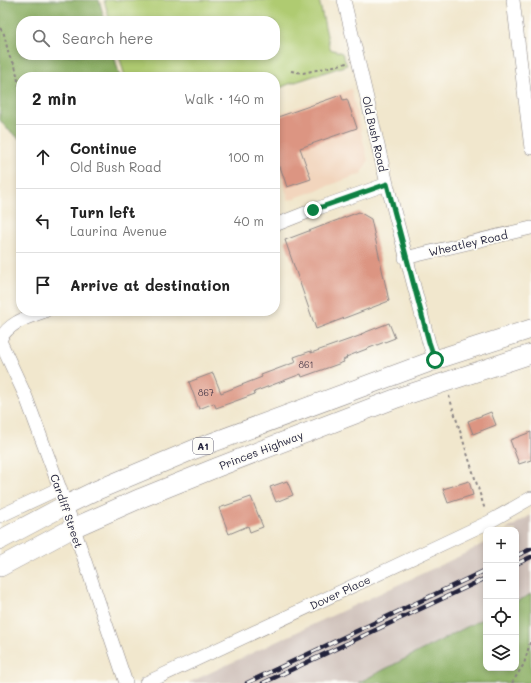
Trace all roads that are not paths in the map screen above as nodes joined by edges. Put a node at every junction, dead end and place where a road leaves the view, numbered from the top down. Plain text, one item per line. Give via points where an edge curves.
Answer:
1 (344, 0) edge
2 (513, 0) edge
3 (531, 148) edge
4 (387, 184) junction
5 (280, 223) edge
6 (531, 228) edge
7 (405, 258) junction
8 (32, 316) edge
9 (531, 329) edge
10 (0, 340) edge
11 (531, 341) edge
12 (531, 354) edge
13 (435, 360) junction
14 (397, 398) junction
15 (63, 496) junction
16 (531, 498) edge
17 (0, 516) edge
18 (73, 528) junction
19 (0, 540) edge
20 (0, 566) edge
21 (126, 683) edge
22 (146, 683) edge

1 - 4 street, Old Bush Road
2 - 3 street
4 - 5 street
4 - 7 street, Old Bush Road
6 - 7 street, Wheatley Road
7 - 13 street, Old Bush Road
8 - 10 street via 14,323
9 - 13 highway, A1
10 - 15 street, Cardiff Street via 26,397
11 - 13 highway via 458,365
12 - 14 highway, Princes Highway / A1
13 - 14 highway via 424,375
13 - 15 highway, A1 via 195,449 95,491
14 - 18 highway, Princes Highway / A1 via 141,498
15 - 17 street
15 - 18 street, Cardiff Street
15 - 19 highway, A1
16 - 22 street, Dover Place via 489,522
18 - 20 highway, Princes Highway / A1
18 - 21 street, Cardiff Street

